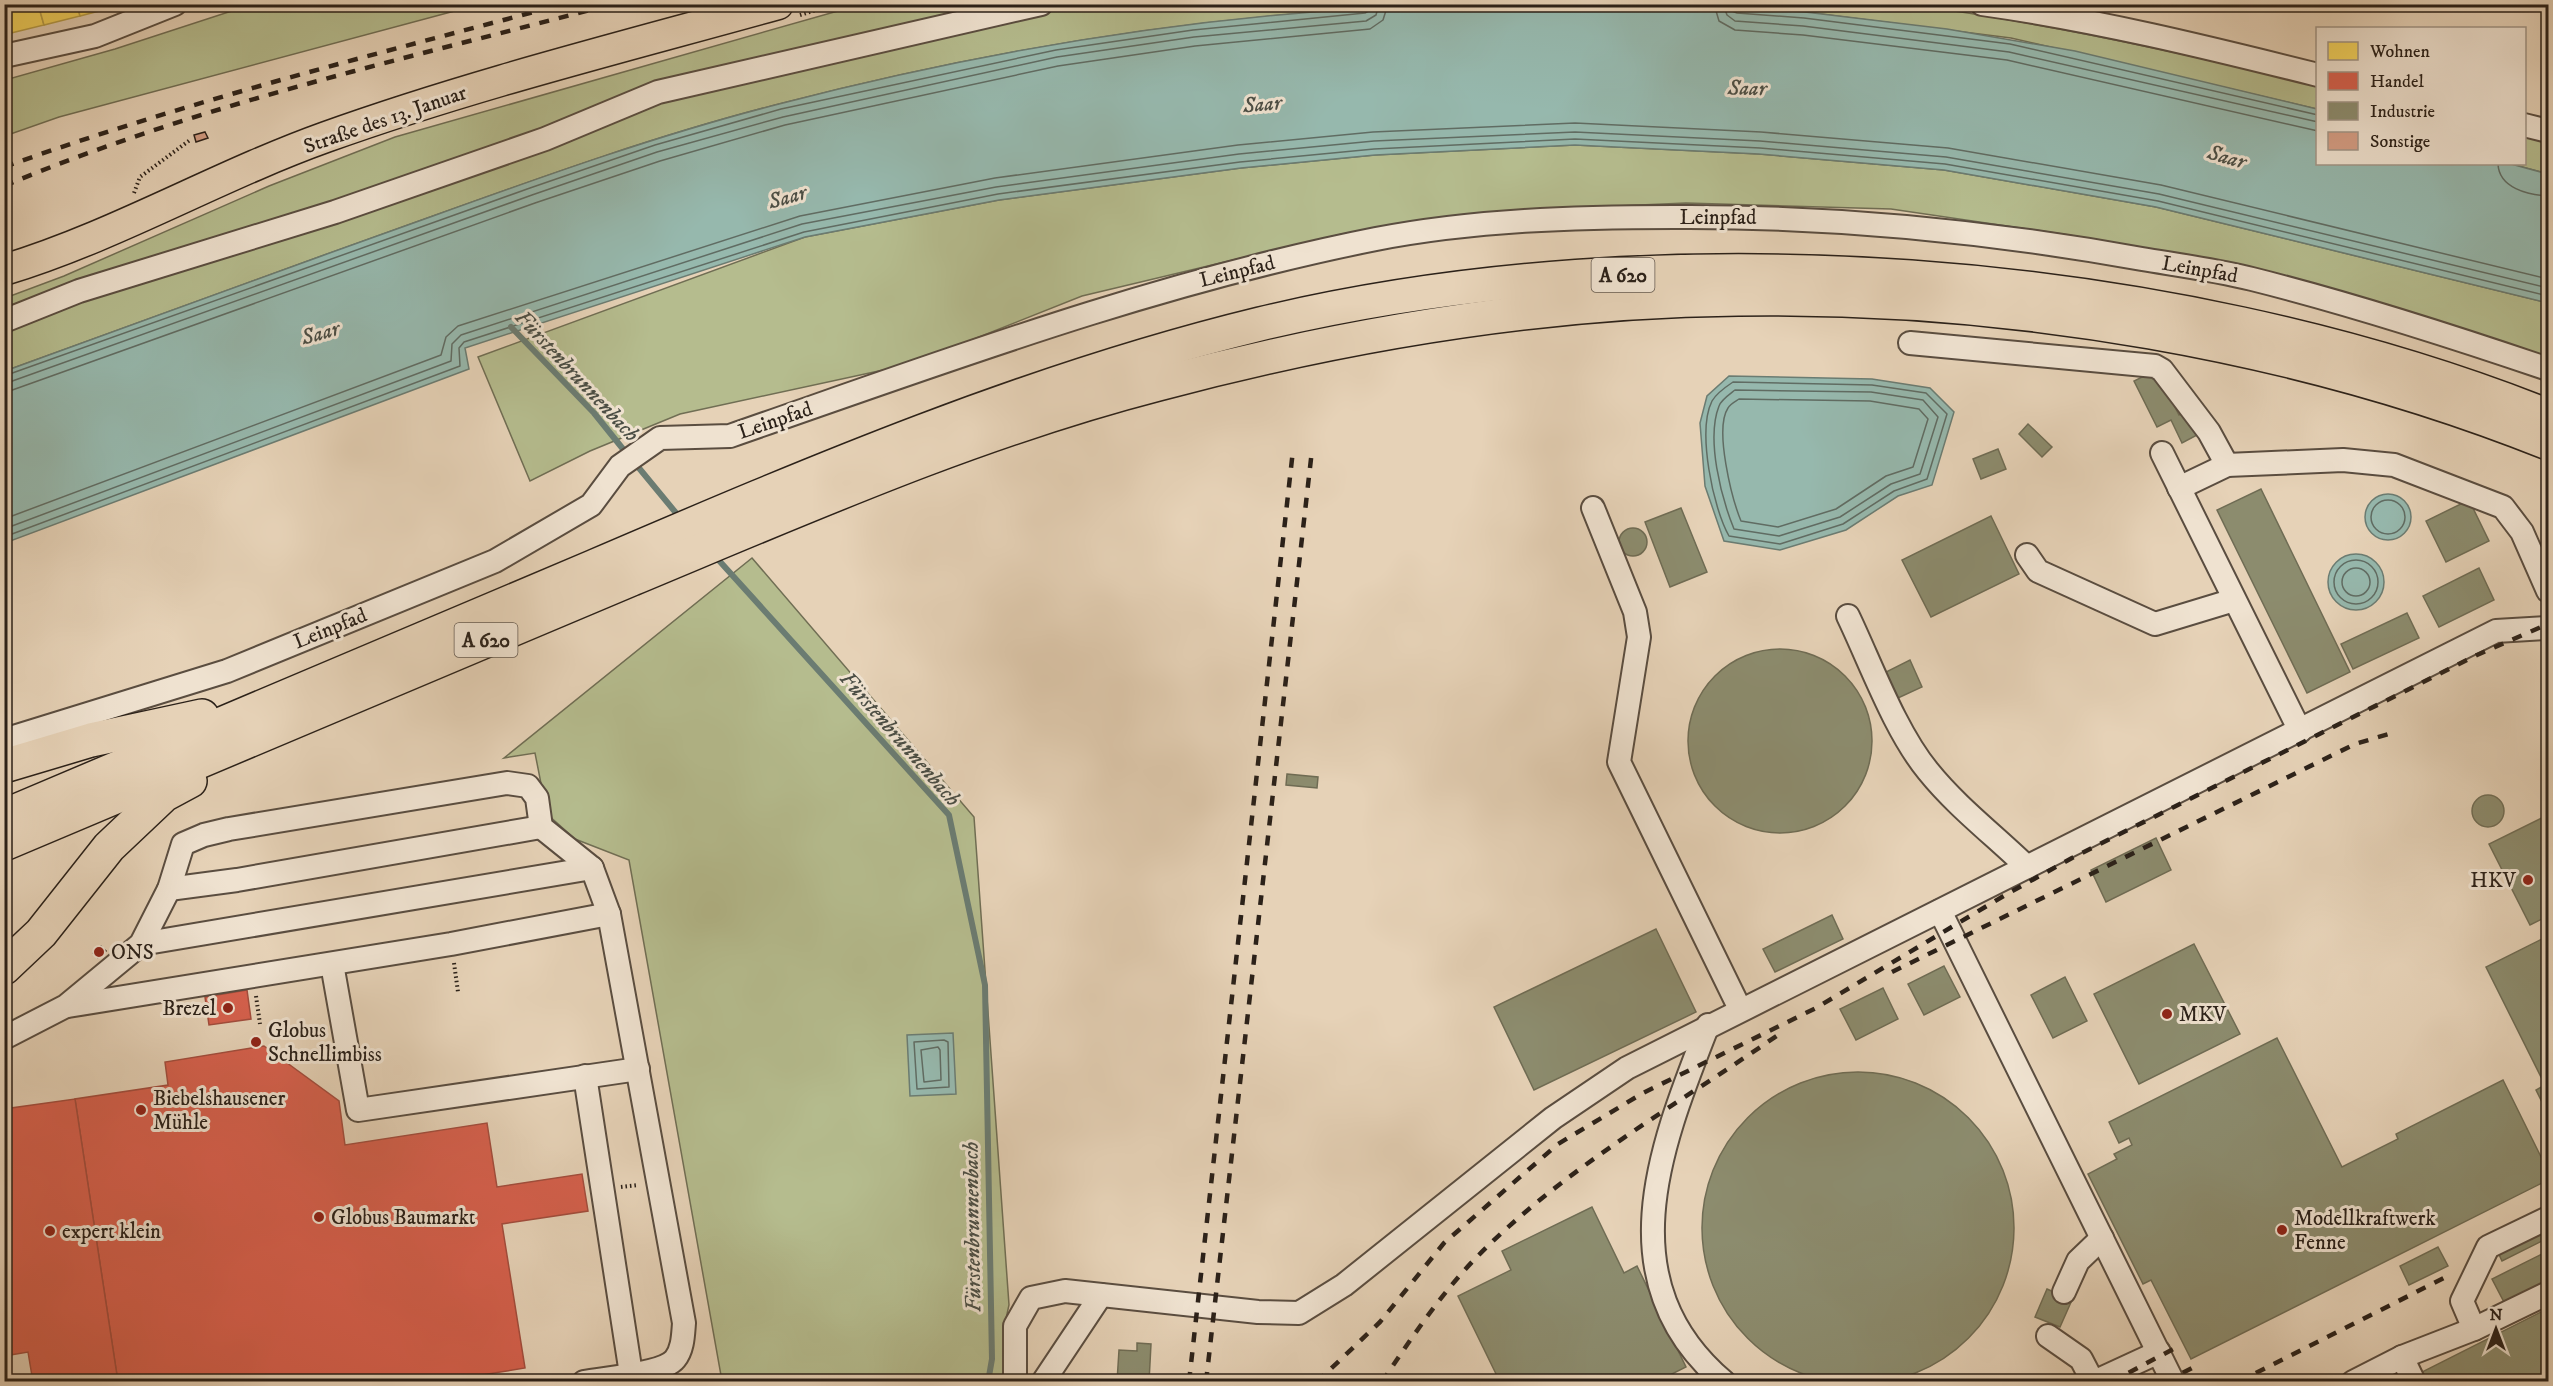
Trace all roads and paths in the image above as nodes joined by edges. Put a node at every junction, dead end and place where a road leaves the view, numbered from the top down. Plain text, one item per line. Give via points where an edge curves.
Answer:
1 (175, 4) edge
2 (836, 4) edge
3 (1041, 4) edge
4 (1982, 4) edge
5 (784, 11) edge
6 (4, 56) edge
7 (2316, 74) edge
8 (2526, 126) edge
9 (2548, 131) edge
10 (190, 140) dead end
11 (139, 216) junction
12 (4, 270) edge
13 (4, 321) edge
14 (1910, 343) dead end
15 (2548, 369) edge
16 (2548, 416) edge
17 (2548, 443) edge
18 (2162, 453) dead end
19 (2227, 465) junction
20 (2179, 488) junction
21 (1593, 508) dead end
22 (722, 526) junction
23 (2027, 555) dead end
24 (2548, 591) edge
25 (2234, 600) junction
26 (1848, 616) dead end
27 (2548, 627) edge
28 (286, 710) junction
29 (2300, 731) junction
30 (4, 740) edge
31 (4, 766) edge
32 (4, 816) edge
33 (541, 827) junction
34 (4, 844) edge
35 (2027, 867) junction
36 (592, 868) junction
37 (169, 889) junction
38 (1940, 911) junction
39 (609, 914) junction
40 (141, 944) junction
41 (332, 964) junction
42 (4, 968) edge
43 (66, 1006) junction
44 (1740, 1009) junction
45 (1708, 1025) junction
46 (4, 1038) edge
47 (638, 1068) junction
48 (585, 1076) junction
49 (2548, 1218) edge
50 (2102, 1238) junction
51 (2064, 1292) dead end
52 (2548, 1293) edge
53 (1101, 1295) junction
54 (2474, 1329) junction
55 (2048, 1336) dead end
56 (2159, 1352) junction
57 (2402, 1357) junction
58 (631, 1374) junction
59 (584, 1382) edge
60 (1015, 1382) edge
61 (1044, 1382) edge
62 (1724, 1382) edge
63 (2094, 1382) edge
64 (2173, 1382) edge
65 (2353, 1382) edge
66 (2414, 1382) edge

1 - 6 street via 95,36
2 - 5 path
3 - 13 street via 658,92 545,139 335,212 79,291
4 - 7 street via 2053,14 2188,42
5 - 11 main road, Straße des 13. Januar via 454,94 270,159
8 - 9 street
10 - 11 path via 140,177 132,196
11 - 12 main road, Straße des 13. Januar
14 - 19 street via 2155,366 2209,432
15 - 30 street, Leinpfad via 2342,303 2247,278 2068,245 1858,221 1639,217 1519,221 1380,239 1214,275 1128,300 730,436 660,438 628,459 591,505 495,561 227,671
16 - 22 highway, A 620 via 2419,371 2334,347 2085,296 2002,285 1823,274 1636,274 1523,282 1361,303 1150,353 1041,388 880,448
17 - 22 highway, A 620 via 2358,380 2163,336 1992,310 1734,298 1530,312 1271,356 1155,384
18 - 20 street
19 - 20 street
19 - 24 street via 2343,460 2394,465 2503,507 2522,532
20 - 25 street
21 - 44 street via 1635,612 1639,637 1619,762
22 - 28 highway, A 620
23 - 25 street via 2038,571 2155,624
25 - 29 street
26 - 35 street via 1906,738 1927,771
27 - 29 street via 2496,631
28 - 31 highway via 92,740
28 - 32 highway, A 620
28 - 34 highway, A 620
28 - 42 highway via 164,795 109,847 41,933
29 - 35 street
33 - 36 street
33 - 37 street
33 - 37 street via 537,798 528,786 507,783 229,829 183,844
35 - 38 street
36 - 39 street
36 - 40 street
37 - 40 street
38 - 44 street
38 - 50 street
39 - 41 street
39 - 47 street
40 - 43 street
41 - 43 street
41 - 48 street via 358,1110
43 - 46 street
44 - 45 street
45 - 53 street via 1627,1068 1553,1118 1344,1286 1299,1313
45 - 62 street via 1659,1164 1652,1234 1662,1289 1680,1330
47 - 48 street
47 - 58 street via 684,1323 680,1352 674,1362
48 - 58 street
49 - 54 street via 2488,1247 2462,1301
50 - 51 street via 2078,1261
50 - 56 street
52 - 54 street
53 - 60 street via 1065,1291 1031,1298 1015,1326
53 - 61 street
54 - 57 street
55 - 63 street via 2081,1359
56 - 63 street
56 - 64 street
57 - 65 street
57 - 66 street
58 - 59 street

